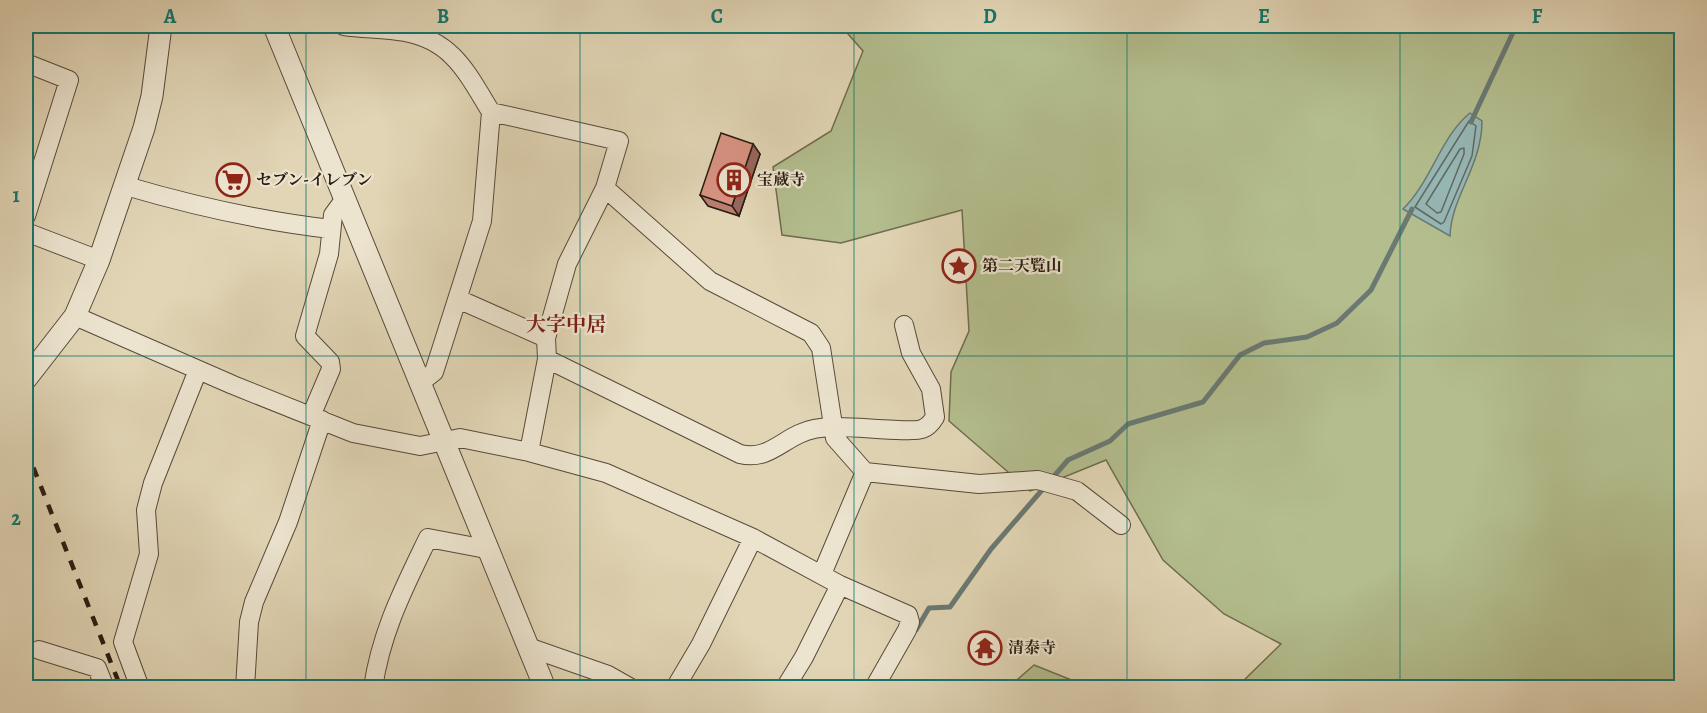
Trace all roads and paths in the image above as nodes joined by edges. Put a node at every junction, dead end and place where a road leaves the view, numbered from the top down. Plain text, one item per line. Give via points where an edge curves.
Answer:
1 (161, 26) edge
2 (274, 26) edge
3 (344, 26) edge
4 (26, 63) edge
5 (491, 112) junction
6 (126, 186) junction
7 (604, 188) junction
8 (344, 200) junction
9 (26, 216) edge
10 (331, 229) junction
11 (26, 232) edge
12 (99, 260) junction
13 (459, 299) junction
14 (75, 316) junction
15 (904, 325) dead end
16 (546, 338) junction
17 (547, 358) junction
18 (198, 370) junction
19 (26, 379) edge
20 (420, 384) junction
21 (317, 418) junction
22 (833, 427) junction
23 (442, 442) junction
24 (529, 452) junction
25 (865, 472) junction
26 (1121, 525) dead end
27 (753, 538) junction
28 (486, 549) junction
29 (822, 574) junction
30 (840, 585) junction
31 (528, 647) junction
32 (39, 650) dead end
33 (105, 687) edge
34 (140, 687) edge
35 (245, 687) edge
36 (373, 687) edge
37 (545, 687) edge
38 (631, 687) edge
39 (675, 687) edge
40 (785, 687) edge
41 (874, 687) edge

1 - 6 street via 152,96
2 - 8 street
3 - 5 street via 405,32 436,41 454,56
4 - 9 street via 69,80
5 - 7 street via 619,141
5 - 13 street via 482,221
6 - 10 street via 279,223
6 - 12 street
7 - 16 street via 567,264
7 - 22 street via 710,281 811,333 821,348
8 - 10 street via 333,215
8 - 20 street
10 - 21 street via 329,254 305,336 330,362
11 - 12 street
12 - 14 street
13 - 16 street
13 - 20 street via 434,372
14 - 18 street
14 - 19 street
15 - 22 street via 911,353 931,389 935,417 932,423 921,430
16 - 17 street
17 - 22 street via 752,457 773,450 800,433
17 - 24 street
18 - 21 street
18 - 34 street via 146,510 149,554 123,642
20 - 23 street
21 - 23 street via 353,433 420,446
21 - 35 street via 288,522 254,602
22 - 25 street via 840,446
23 - 24 street via 460,438
23 - 28 street
24 - 27 street via 606,473
25 - 26 street via 979,484 1038,480 1077,491
25 - 29 street
27 - 29 street
27 - 39 street via 701,644
28 - 31 street
28 - 36 street via 428,538 392,615 378,653
29 - 30 street
30 - 40 street
30 - 41 street via 909,615 907,630
31 - 37 street
31 - 38 street
32 - 33 street via 97,668

